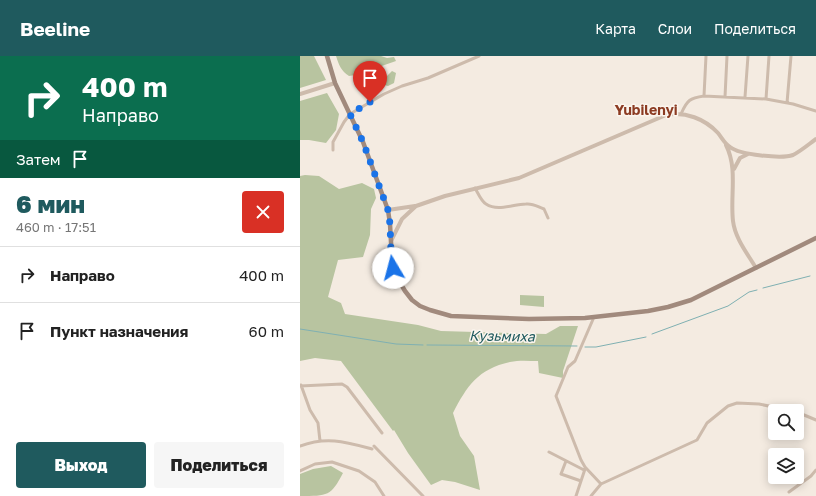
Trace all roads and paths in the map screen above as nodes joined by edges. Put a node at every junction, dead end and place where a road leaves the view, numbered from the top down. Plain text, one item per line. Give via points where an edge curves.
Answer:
1 (326, 56) edge
2 (479, 56) edge
3 (706, 56) edge
4 (728, 56) edge
5 (748, 56) edge
6 (769, 56) edge
7 (791, 56) edge
8 (336, 83) junction
9 (300, 94) edge
10 (704, 96) junction
11 (725, 97) junction
12 (745, 97) junction
13 (766, 99) junction
14 (787, 103) junction
15 (816, 111) edge
16 (350, 114) junction
17 (681, 114) junction
18 (816, 139) edge
19 (725, 142) junction
20 (333, 150) dead end
21 (748, 154) junction
22 (733, 171) junction
23 (475, 188) junction
24 (416, 206) junction
25 (388, 210) junction
26 (548, 218) dead end
27 (816, 238) edge
28 (390, 242) junction
29 (756, 268) junction
30 (594, 317) junction
31 (300, 385) edge
32 (768, 406) edge
33 (804, 415) edge
34 (816, 420) edge
35 (382, 433) dead end
36 (320, 441) junction
37 (300, 446) edge
38 (549, 452) dead end
39 (566, 461) junction
40 (585, 469) junction
41 (816, 470) edge
42 (300, 471) edge
43 (581, 481) junction
44 (601, 484) junction
45 (789, 492) dead end
46 (384, 496) edge
47 (423, 496) edge
48 (576, 496) edge
49 (591, 496) edge

1 - 8 main road
2 - 16 street via 384,94
3 - 10 street
4 - 11 street
5 - 12 street
6 - 13 street
7 - 14 street
8 - 9 street
8 - 16 main road
10 - 11 street
10 - 17 street via 690,99 684,105
11 - 12 street
12 - 13 street
13 - 14 street
14 - 15 street
16 - 20 street via 333,142
16 - 25 main road
17 - 19 street via 697,118 719,134
17 - 23 street via 657,118 524,176
18 - 21 street via 789,156
19 - 21 street via 734,150
19 - 22 street via 731,156
21 - 22 street via 737,161
22 - 29 street via 735,228
23 - 24 street
23 - 26 street via 483,202 490,206 502,208 533,204 544,209
24 - 25 street
24 - 28 street via 402,218
25 - 28 main road
27 - 29 main road
28 - 30 main road via 393,268 400,283 412,300 430,310 451,316 534,319
29 - 30 main road via 680,304 645,312
30 - 40 street via 556,396
31 - 35 street via 342,384
31 - 36 street via 318,423
32 - 44 street via 737,403 728,406 707,423 697,440
33 - 34 street
36 - 37 street
36 - 47 street via 342,441 373,447
38 - 39 street
39 - 40 street
39 - 43 street via 561,474
40 - 43 street
40 - 44 street
41 - 45 street
42 - 46 street via 316,464 332,462 359,471 375,482
43 - 48 street
44 - 49 street

